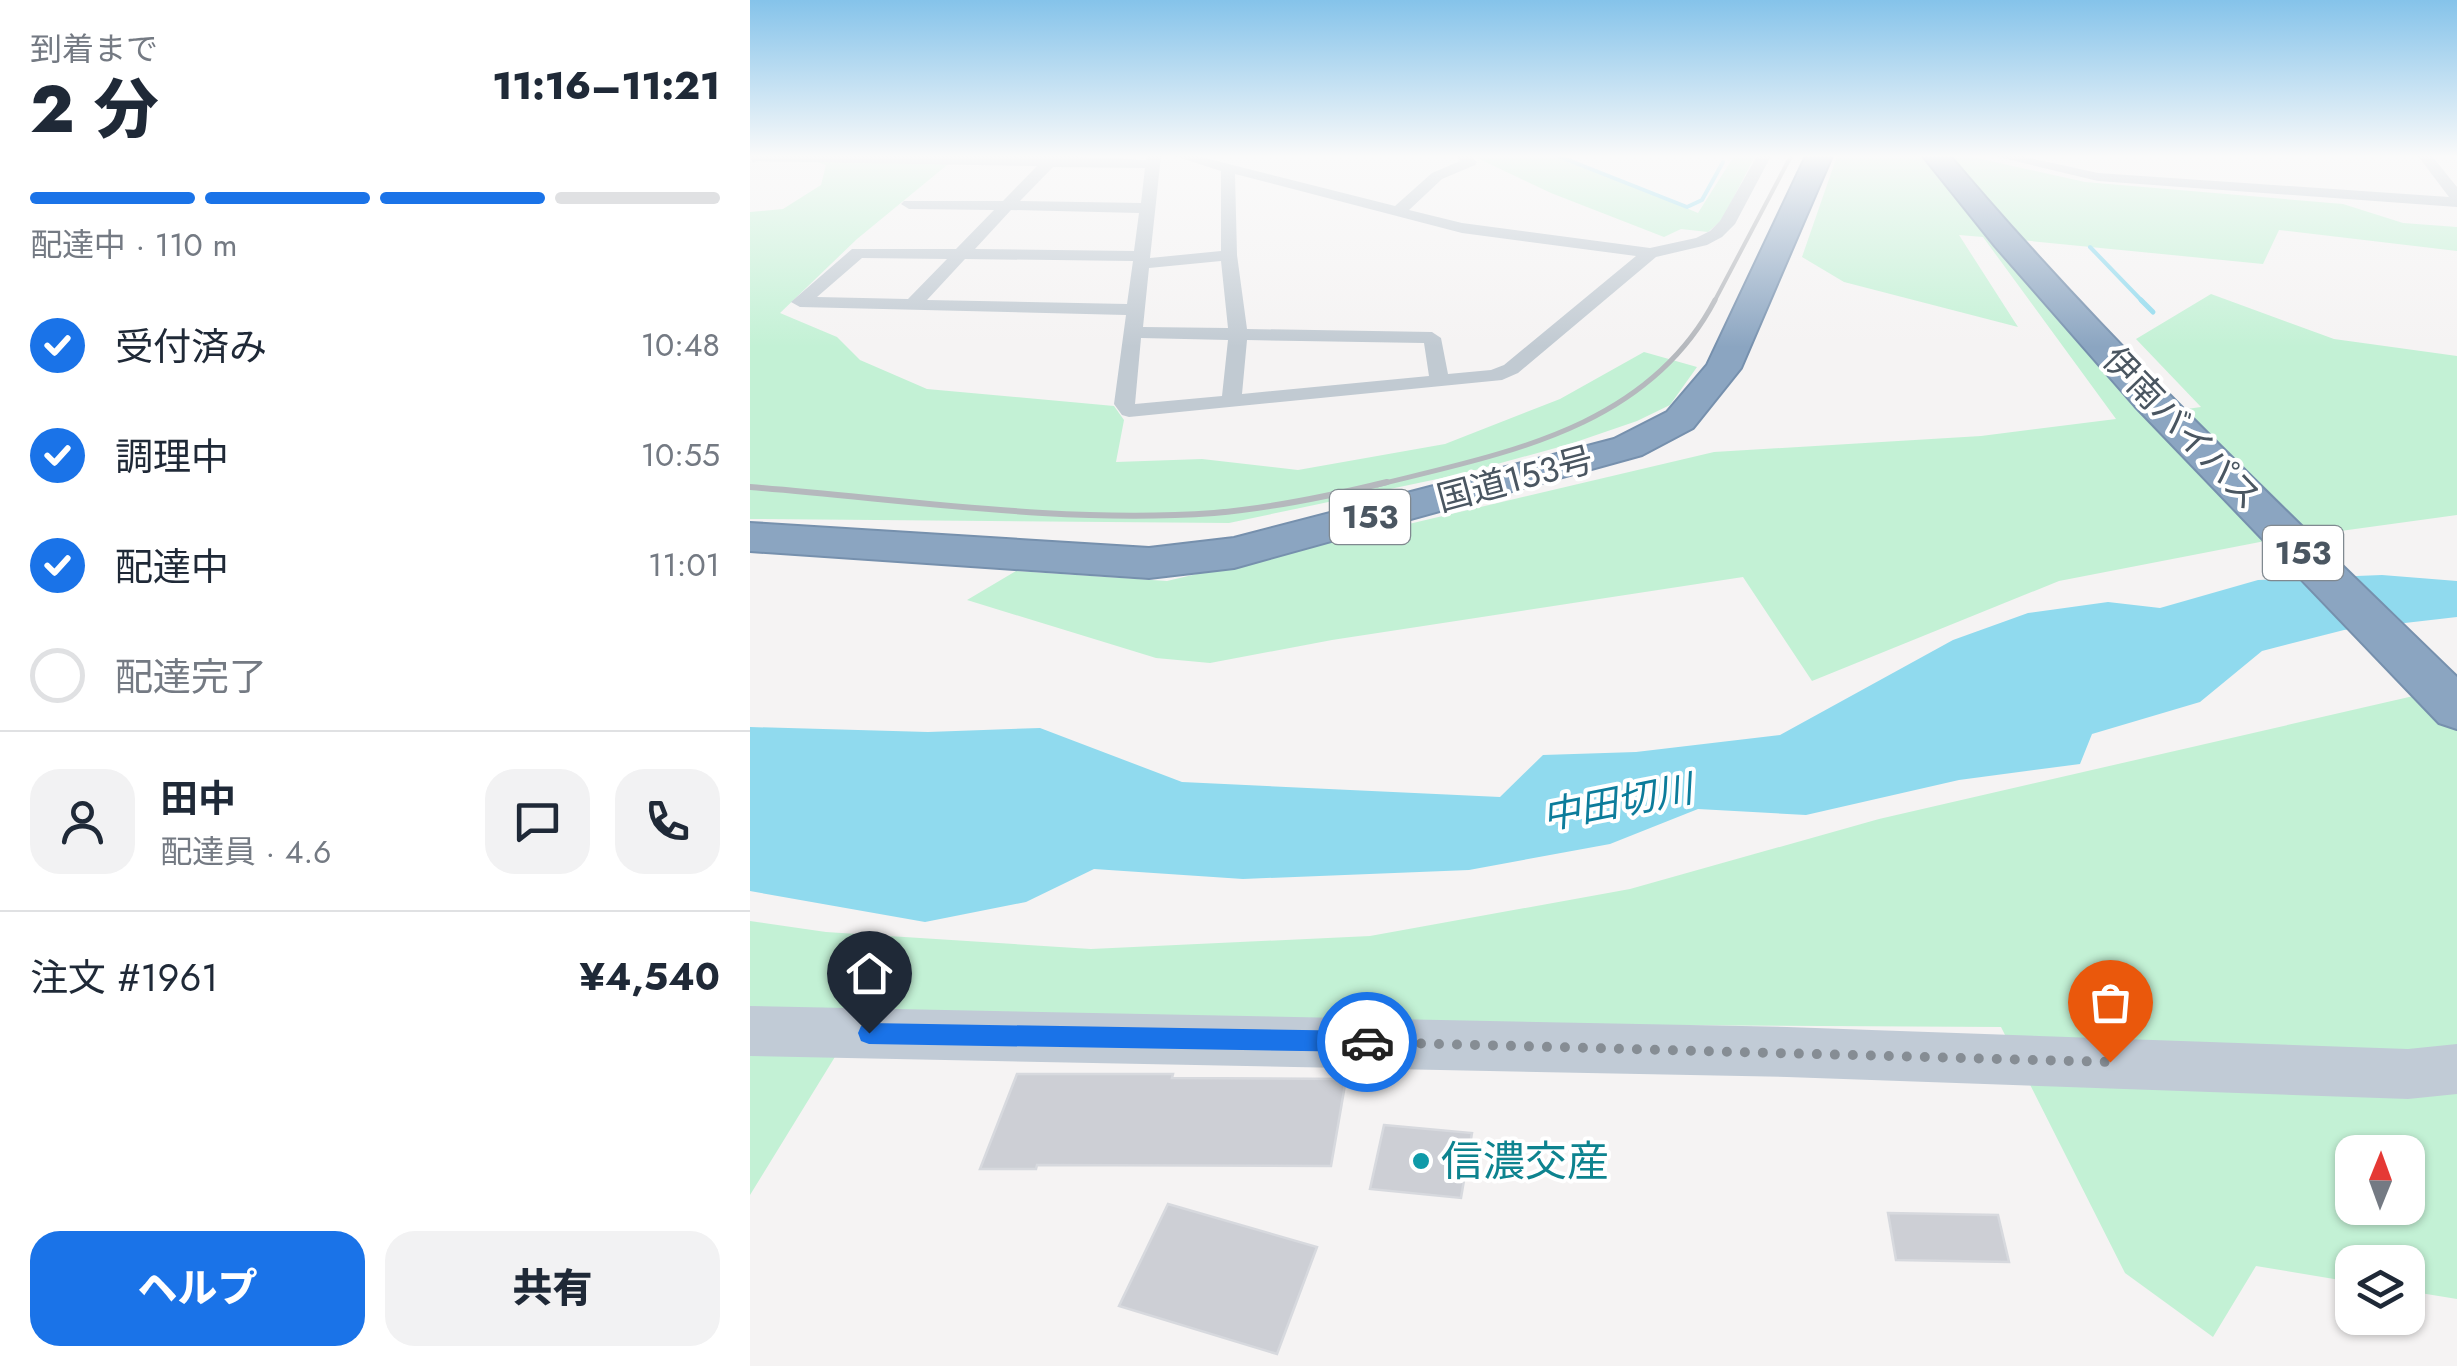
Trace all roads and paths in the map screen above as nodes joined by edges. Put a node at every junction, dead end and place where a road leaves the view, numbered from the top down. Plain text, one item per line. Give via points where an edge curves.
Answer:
1 (994, 220) edge
2 (1145, 220) edge
3 (1229, 220) edge
4 (1426, 220) edge
5 (1729, 220) edge
6 (1790, 220) edge
7 (1988, 220) edge
8 (2006, 220) edge
9 (961, 253) junction
10 (1650, 253) junction
11 (1230, 255) junction
12 (1140, 260) junction
13 (910, 307) junction
14 (1133, 310) junction
15 (2078, 317) junction
16 (1134, 332) junction
17 (1238, 334) junction
18 (1440, 382) junction
19 (1231, 403) junction
20 (750, 537) edge
21 (2457, 709) edge
22 (750, 1032) edge
23 (2457, 1069) edge

1 - 9 street
2 - 12 street
3 - 11 street
4 - 10 street
5 - 10 street via 1701,242
6 - 20 highway, 国道153号 / 153 via 1723,368 1680,420 1628,447 1187,562
7 - 15 highway, 伊南バイパス / 153
8 - 15 highway, 伊南バイパス / 153
9 - 12 street
9 - 13 street
9 - 13 street via 858,253 800,302
10 - 18 street via 1511,369
11 - 12 street
11 - 17 street
12 - 14 street
13 - 14 street
14 - 16 street
15 - 21 highway, 伊南バイパス / 153 via 2148,398
16 - 17 street
16 - 19 street via 1124,408 1140,413
17 - 18 street via 1432,338
17 - 19 street
18 - 19 street
22 - 23 street via 1948,1056 2408,1074

